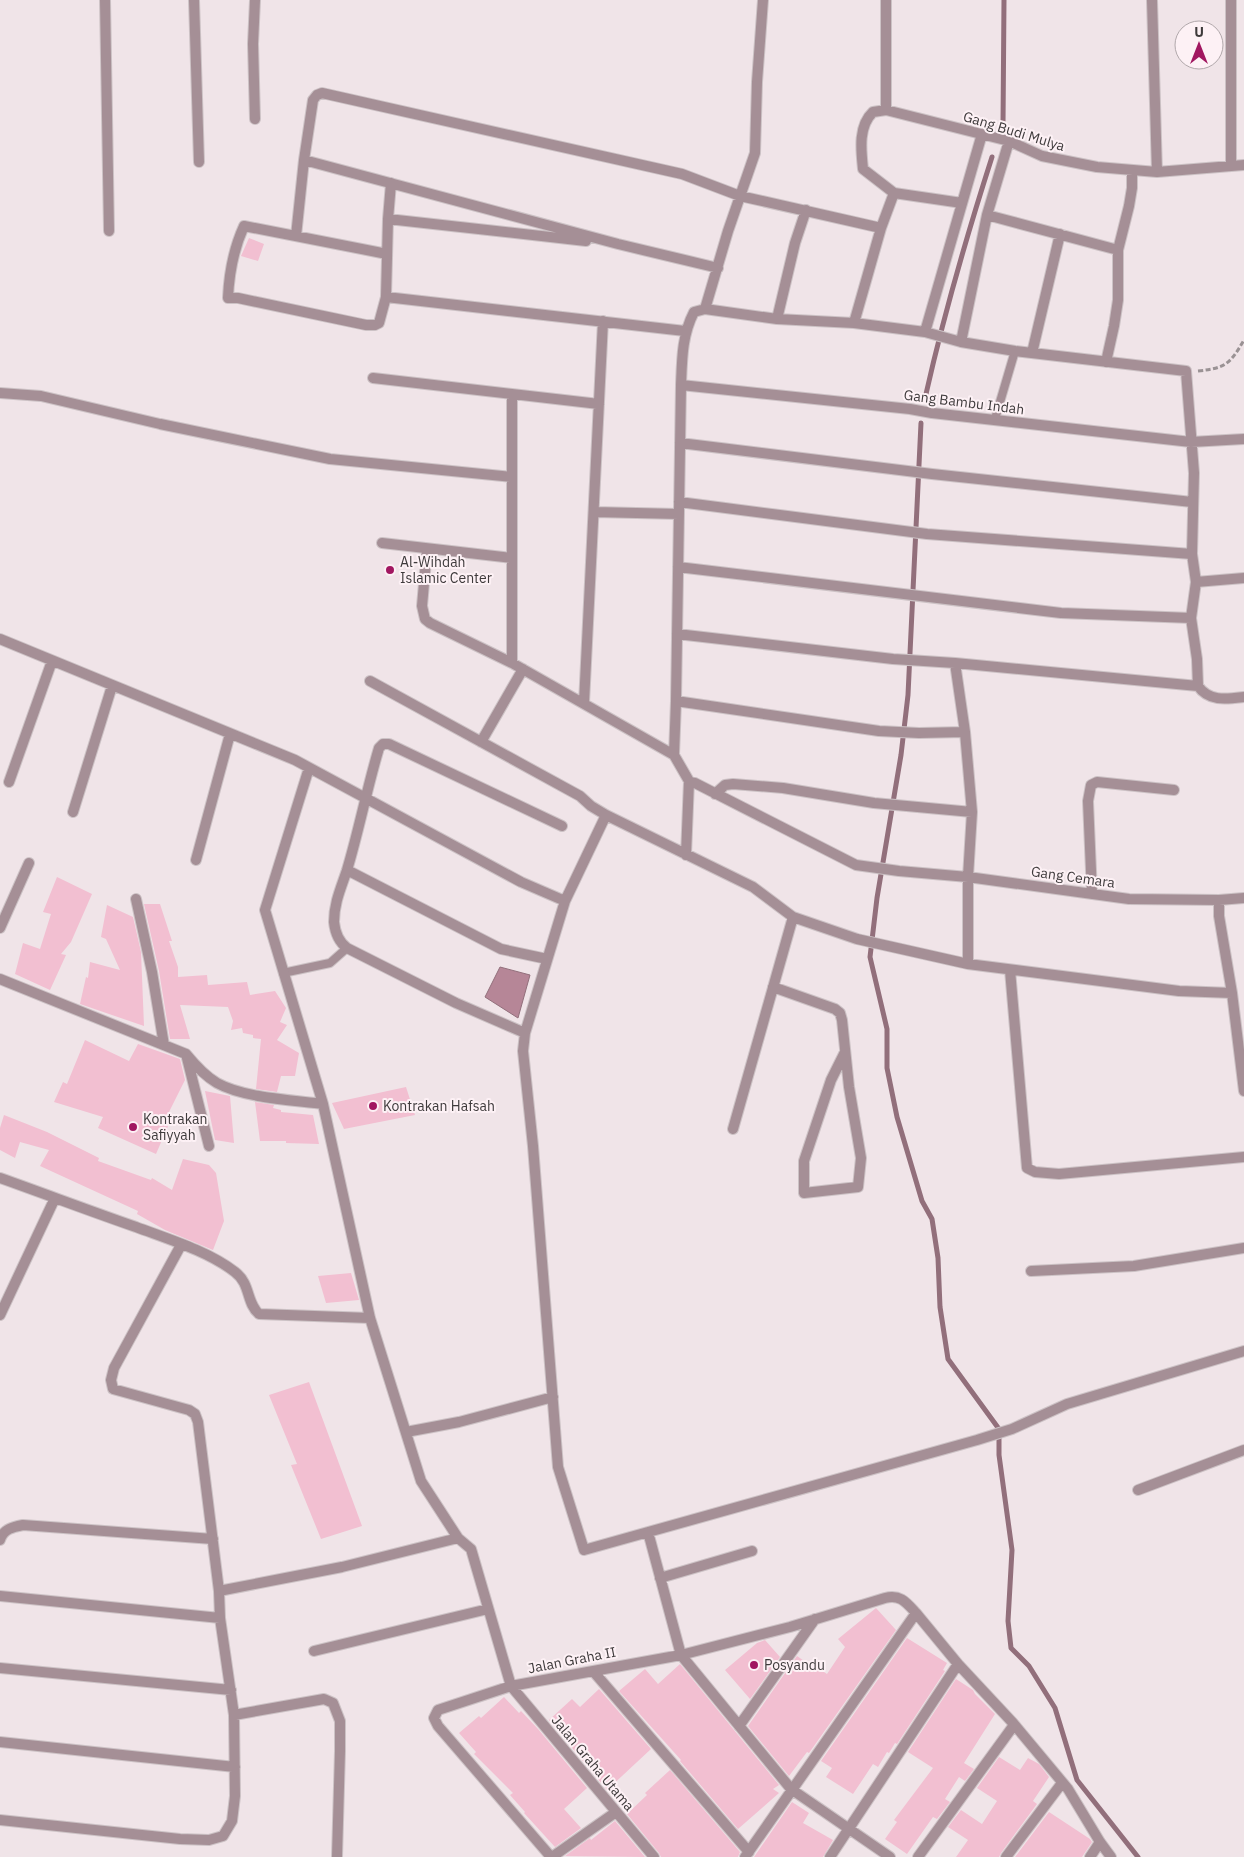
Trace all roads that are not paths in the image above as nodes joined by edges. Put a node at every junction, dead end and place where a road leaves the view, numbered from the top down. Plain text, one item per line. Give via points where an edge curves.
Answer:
1 (105, 0) edge
2 (194, 0) edge
3 (255, 0) edge
4 (763, 0) edge
5 (886, 0) edge
6 (1152, 0) edge
7 (1232, 0) edge
8 (886, 110) junction
9 (255, 119) dead end
10 (982, 134) junction
11 (1010, 141) junction
12 (304, 160) junction
13 (199, 162) dead end
14 (1231, 165) junction
15 (1244, 165) edge
16 (1132, 170) junction
17 (1157, 172) junction
18 (391, 183) junction
19 (894, 193) junction
20 (740, 196) junction
21 (962, 203) junction
22 (806, 210) junction
23 (986, 215) junction
24 (388, 219) junction
25 (881, 228) junction
26 (110, 231) dead end
27 (1060, 234) junction
28 (296, 236) junction
29 (618, 244) junction
30 (1118, 250) junction
31 (387, 254) junction
32 (718, 268) junction
33 (386, 297) junction
34 (705, 309) junction
35 (777, 319) junction
36 (603, 321) junction
37 (854, 323) junction
38 (685, 331) junction
39 (930, 333) junction
40 (961, 342) junction
41 (1015, 351) junction
42 (1032, 353) junction
43 (1106, 362) junction
44 (373, 378) dead end
45 (681, 385) junction
46 (0, 393) edge
47 (512, 394) junction
48 (599, 404) junction
49 (995, 419) junction
50 (1244, 439) edge
51 (1191, 442) junction
52 (680, 443) junction
53 (512, 477) junction
54 (679, 502) junction
55 (1192, 502) junction
56 (594, 512) junction
57 (679, 514) junction
58 (382, 543) dead end
59 (427, 548) junction
60 (1192, 554) junction
61 (512, 558) junction
62 (678, 567) junction
63 (1244, 578) edge
64 (1196, 582) junction
65 (1191, 618) junction
66 (677, 634) junction
67 (0, 638) edge
68 (52, 661) junction
69 (512, 663) junction
70 (955, 663) junction
71 (523, 669) junction
72 (370, 681) dead end
73 (112, 686) junction
74 (1198, 686) junction
75 (1244, 697) edge
76 (676, 701) junction
77 (584, 703) junction
78 (965, 732) junction
79 (230, 734) junction
80 (481, 742) junction
81 (674, 755) junction
82 (309, 768) junction
83 (9, 782) dead end
84 (689, 782) junction
85 (1174, 790) dead end
86 (715, 794) junction
87 (364, 798) junction
88 (73, 812) dead end
89 (972, 812) junction
90 (606, 815) junction
91 (562, 826) dead end
92 (686, 855) junction
93 (196, 860) dead end
94 (29, 863) dead end
95 (347, 870) junction
96 (968, 877) junction
97 (1092, 894) junction
98 (1244, 898) edge
99 (136, 899) dead end
100 (1219, 900) junction
101 (565, 901) junction
102 (793, 917) junction
103 (0, 928) edge
104 (347, 948) junction
105 (547, 959) junction
106 (968, 964) junction
107 (1010, 970) junction
108 (283, 973) junction
109 (0, 980) edge
110 (773, 987) junction
111 (1232, 993) junction
112 (525, 1032) junction
113 (164, 1045) junction
114 (845, 1052) junction
115 (186, 1054) junction
116 (1244, 1091) edge
117 (323, 1104) junction
118 (733, 1129) dead end
119 (209, 1146) dead end
120 (1244, 1157) edge
121 (0, 1178) edge
122 (55, 1198) junction
123 (181, 1245) junction
124 (1244, 1248) edge
125 (1031, 1271) dead end
126 (0, 1315) edge
127 (370, 1318) junction
128 (1244, 1351) edge
129 (553, 1397) junction
130 (406, 1432) junction
131 (1244, 1450) edge
132 (1138, 1490) dead end
133 (648, 1532) junction
134 (458, 1538) junction
135 (213, 1539) junction
136 (0, 1540) edge
137 (752, 1551) dead end
138 (660, 1578) junction
139 (219, 1591) junction
140 (0, 1596) edge
141 (488, 1609) junction
142 (916, 1613) junction
143 (220, 1618) junction
144 (815, 1619) junction
145 (314, 1651) dead end
146 (681, 1654) junction
147 (958, 1664) junction
148 (0, 1668) edge
149 (593, 1671) junction
150 (511, 1686) junction
151 (231, 1690) junction
152 (234, 1715) junction
153 (1014, 1725) junction
154 (739, 1726) junction
155 (0, 1742) edge
156 (234, 1767) junction
157 (1062, 1783) junction
158 (791, 1790) junction
159 (616, 1812) junction
160 (0, 1820) edge
161 (849, 1829) junction
162 (1100, 1842) junction
163 (747, 1854) edge
164 (337, 1857) edge
165 (551, 1857) edge
166 (654, 1857) edge
167 (830, 1857) edge
168 (890, 1857) edge
169 (918, 1857) edge
170 (1006, 1857) edge
171 (1090, 1857) edge
172 (1111, 1857) edge

1 - 26 street
2 - 13 street
3 - 9 street
4 - 20 street via 755,153
5 - 8 street
6 - 17 street
7 - 14 street
8 - 10 street, Gang Budi Mulya
8 - 19 street via 873,112 867,118 861,147 863,169
10 - 11 street, Gang Budi Mulya
10 - 21 street
11 - 16 street, Gang Budi Mulya via 1042,156
11 - 23 street
12 - 18 street
12 - 20 street via 313,100 319,94 327,93 682,174
12 - 28 street
14 - 15 street, Gang Budi Mulya
14 - 17 street, Gang Budi Mulya
16 - 17 street, Gang Budi Mulya
16 - 30 street via 1129,206
18 - 24 street
18 - 29 street
19 - 21 street
19 - 25 street
20 - 22 street
20 - 32 street
21 - 39 street
22 - 25 street
22 - 35 street
23 - 27 street
23 - 40 street
24 - 29 street
24 - 31 street
25 - 37 street
27 - 30 street
27 - 42 street
28 - 31 street
28 - 33 street via 244,226 229,278 228,298 371,326 380,321
29 - 32 street
30 - 43 street via 1118,300
31 - 33 street
32 - 34 street
33 - 36 street
34 - 35 street
34 - 38 street via 694,312
35 - 37 street
36 - 38 street
36 - 48 street
37 - 39 street
38 - 45 street
39 - 40 street
40 - 41 street
41 - 42 street
41 - 49 lane
42 - 43 street
43 - 51 street via 1186,371
44 - 47 street
45 - 49 street, Gang Bambu Indah
45 - 52 street
46 - 53 street via 41,396 330,460
47 - 48 street
47 - 53 street
48 - 56 street
49 - 51 street, Gang Bambu Indah
50 - 51 street, Gang Bambu Indah
51 - 55 street
52 - 54 street
52 - 55 street
53 - 61 street
54 - 57 street
54 - 60 street via 927,534
55 - 60 street
56 - 57 street
56 - 77 street
57 - 62 street
58 - 59 street
59 - 61 street
59 - 69 street via 422,606 425,618
60 - 64 street
61 - 69 street
62 - 65 street via 1060,613
62 - 66 street
63 - 64 street
64 - 65 street
65 - 74 street via 1198,659
66 - 70 street
66 - 76 street
67 - 68 street
68 - 73 street
68 - 83 street
69 - 71 street
70 - 74 street
70 - 78 street
71 - 77 street
71 - 80 street
72 - 80 street
73 - 79 street
73 - 88 street
74 - 75 street via 1211,697
76 - 78 street via 879,731
76 - 81 street
77 - 81 street
78 - 89 street
79 - 82 street
79 - 93 street
80 - 90 street via 580,796
81 - 84 street
82 - 87 street
82 - 108 street via 265,910
84 - 86 street, Gang Cemara
84 - 92 street
85 - 97 street via 1097,782 1091,785 1088,801
86 - 89 street via 725,785 734,784 783,788 874,803
86 - 96 street, Gang Cemara via 856,865
87 - 91 street via 379,748 386,743
87 - 95 street
87 - 101 street via 521,882
89 - 96 street
90 - 92 street
90 - 101 street
92 - 102 street via 753,887
94 - 103 street
95 - 104 street via 335,902 334,923 340,941
95 - 105 street via 501,949
96 - 97 street, Gang Cemara
96 - 106 street
97 - 100 street, Gang Cemara via 1129,899
98 - 100 street, Gang Cemara
99 - 113 street
100 - 111 street
101 - 105 street
102 - 106 street via 857,939
102 - 110 street
104 - 108 lane via 330,962
104 - 112 street via 456,1003
105 - 112 street
106 - 107 street
107 - 111 street via 1179,991
107 - 120 street via 1026,1168 1059,1174
108 - 117 street
109 - 113 street
110 - 114 street via 838,1012 842,1020
110 - 118 street
111 - 116 street
112 - 129 street via 523,1051
113 - 115 street
114 - 114 street via 804,1161 804,1193 858,1187 861,1158
115 - 117 street via 218,1083 240,1092
115 - 119 street
117 - 127 street
121 - 122 street
122 - 123 street
122 - 126 street
123 - 127 street via 219,1261 237,1274 246,1285 254,1309 259,1314
123 - 135 street via 114,1368 111,1380 113,1389 195,1414
124 - 125 street via 1134,1266
127 - 130 street
128 - 133 street via 1067,1404 1012,1429 976,1440
129 - 130 street via 459,1422
129 - 133 street via 558,1467 584,1550
130 - 134 street via 422,1481
131 - 132 street
133 - 138 street
134 - 139 street via 342,1567
134 - 141 street via 471,1549
135 - 136 street via 22,1526 11,1527
135 - 139 street
137 - 138 street
138 - 146 street
139 - 143 street
140 - 143 street
141 - 145 street
141 - 150 street
142 - 144 street, Jalan Graha II via 897,1596
142 - 147 street
142 - 158 street
143 - 151 street
144 - 146 street, Jalan Graha II
144 - 154 street
146 - 149 street, Jalan Graha II
146 - 154 street
147 - 153 street
147 - 161 street
148 - 151 street
149 - 150 street, Jalan Graha II
149 - 163 street
150 - 159 street, Jalan Graha Utama
150 - 165 street, Jalan Graha II via 438,1710 434,1718
151 - 152 street
152 - 156 street
152 - 164 street via 324,1698 333,1702 340,1721
153 - 157 street
153 - 169 street
154 - 158 street
155 - 156 street
156 - 160 street via 232,1821 219,1839 180,1839
157 - 162 street
157 - 170 street
158 - 161 street
158 - 163 street
159 - 165 street
159 - 166 street, Jalan Graha Utama
161 - 167 street
161 - 168 street
162 - 171 street
162 - 172 street

